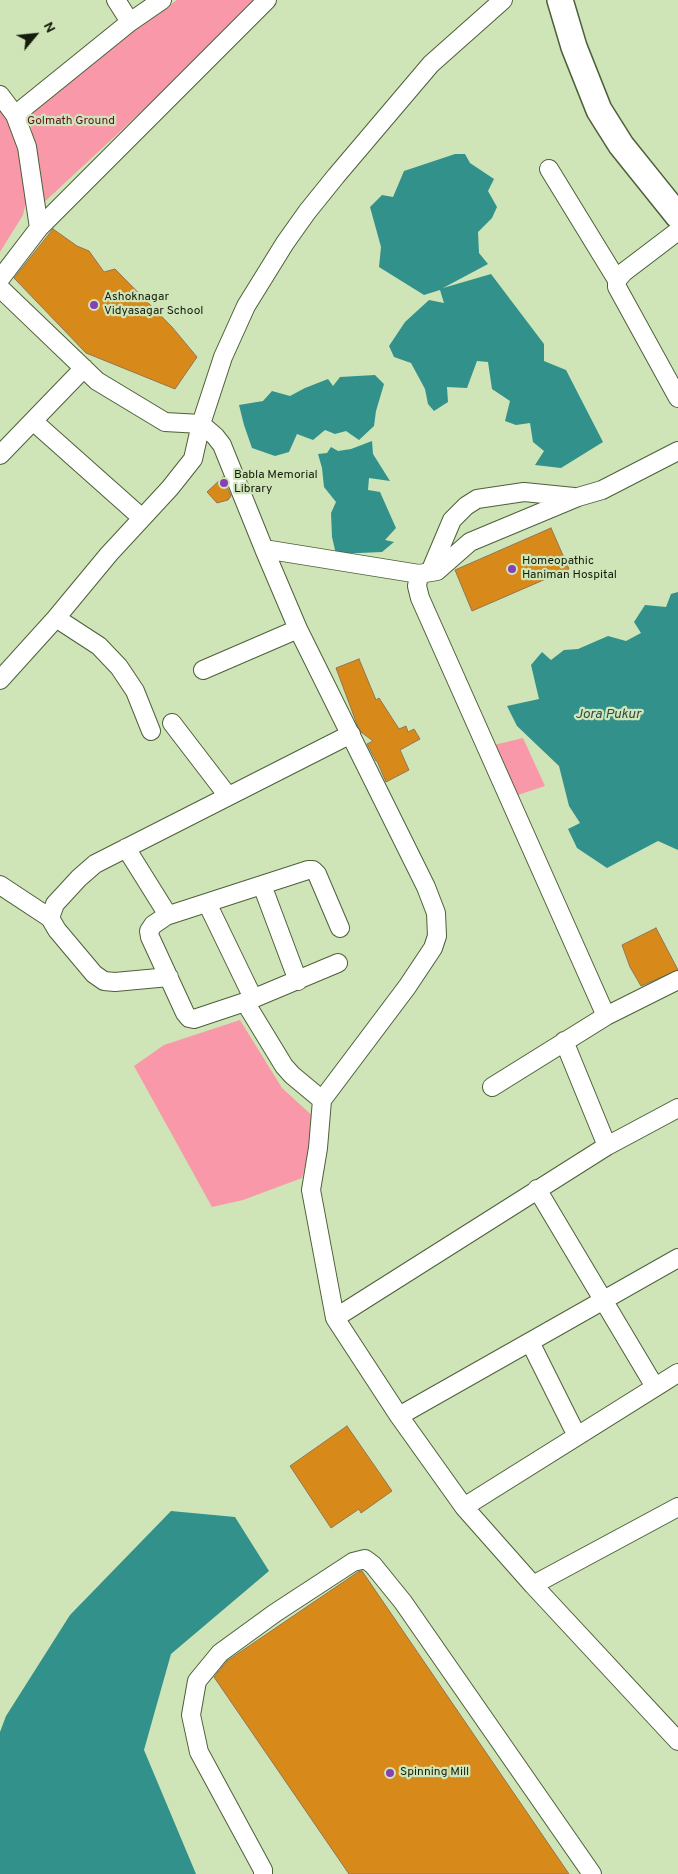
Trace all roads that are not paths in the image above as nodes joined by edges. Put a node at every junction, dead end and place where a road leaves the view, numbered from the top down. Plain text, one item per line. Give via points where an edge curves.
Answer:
1 (116, 0) edge
2 (162, 0) edge
3 (266, 0) edge
4 (503, 0) edge
5 (560, 0) edge
6 (130, 22) junction
7 (0, 95) edge
8 (15, 115) junction
9 (549, 169) dead end
10 (678, 216) edge
11 (39, 228) junction
12 (678, 231) edge
13 (0, 279) edge
14 (617, 280) junction
15 (0, 288) edge
16 (84, 368) junction
17 (678, 398) edge
18 (33, 421) junction
19 (201, 424) junction
20 (678, 450) edge
21 (0, 455) edge
22 (578, 497) junction
23 (142, 518) junction
24 (264, 549) junction
25 (424, 573) junction
26 (56, 618) junction
27 (298, 629) junction
28 (203, 670) dead end
29 (0, 680) edge
30 (172, 723) dead end
31 (151, 730) dead end
32 (351, 734) junction
33 (228, 796) junction
34 (126, 848) junction
35 (0, 885) edge
36 (262, 885) junction
37 (207, 903) junction
38 (166, 916) junction
39 (50, 918) junction
40 (340, 928) dead end
41 (338, 963) dead end
42 (169, 977) junction
43 (678, 980) edge
44 (298, 981) junction
45 (249, 1000) junction
46 (606, 1016) junction
47 (564, 1041) junction
48 (492, 1087) dead end
49 (322, 1100) junction
50 (678, 1108) edge
51 (607, 1146) junction
52 (537, 1189) junction
53 (678, 1258) edge
54 (603, 1300) junction
55 (335, 1318) junction
56 (530, 1342) junction
57 (678, 1373) edge
58 (655, 1387) junction
59 (399, 1416) junction
60 (577, 1436) junction
61 (464, 1507) junction
62 (678, 1507) edge
63 (533, 1585) junction
64 (675, 1732) edge
65 (263, 1874) edge
66 (592, 1874) edge

1 - 6 street
2 - 6 street
3 - 11 street
4 - 19 street via 431,64 290,235 246,306
5 - 10 main road via 574,47 599,110 621,145
6 - 8 street
7 - 8 street
8 - 11 street via 27,147
9 - 14 street
11 - 13 street
12 - 14 street
14 - 17 street via 617,287
15 - 16 street
16 - 18 street
16 - 19 street via 97,381 165,422
18 - 21 street
18 - 23 street
19 - 23 street via 192,459
19 - 24 street via 222,445
20 - 22 street via 602,490
22 - 25 street via 470,542 443,567
22 - 25 street via 524,492 476,499 452,520
23 - 26 street
24 - 25 street
24 - 27 street
25 - 46 street via 416,586 420,598
26 - 29 street
26 - 31 street via 99,646 119,667 135,690
27 - 28 street
27 - 32 street
30 - 33 street
32 - 33 street
32 - 49 street via 426,887 436,913 437,936 433,948 407,987
33 - 34 street
34 - 38 street
34 - 39 street via 95,864 79,878 55,904
35 - 39 street
36 - 37 street
36 - 40 street via 313,870
36 - 44 street
37 - 38 street
37 - 45 street
38 - 42 street via 149,930
39 - 42 street via 94,974 104,981
41 - 44 street
42 - 45 street via 190,1018
43 - 46 street
44 - 45 street
45 - 49 street via 284,1066
46 - 47 street
47 - 48 street
47 - 51 street
49 - 55 street via 311,1190
50 - 51 street
51 - 52 street
52 - 54 street
52 - 55 street
53 - 54 street
54 - 56 street
54 - 58 street
55 - 59 street
56 - 59 street
56 - 60 street
57 - 58 street
58 - 60 street
59 - 61 street
60 - 61 street
61 - 63 street
62 - 63 street
63 - 64 street
65 - 66 street via 199,1752 191,1715 197,1681 220,1653 275,1613 353,1562 365,1560 373,1565 403,1602

